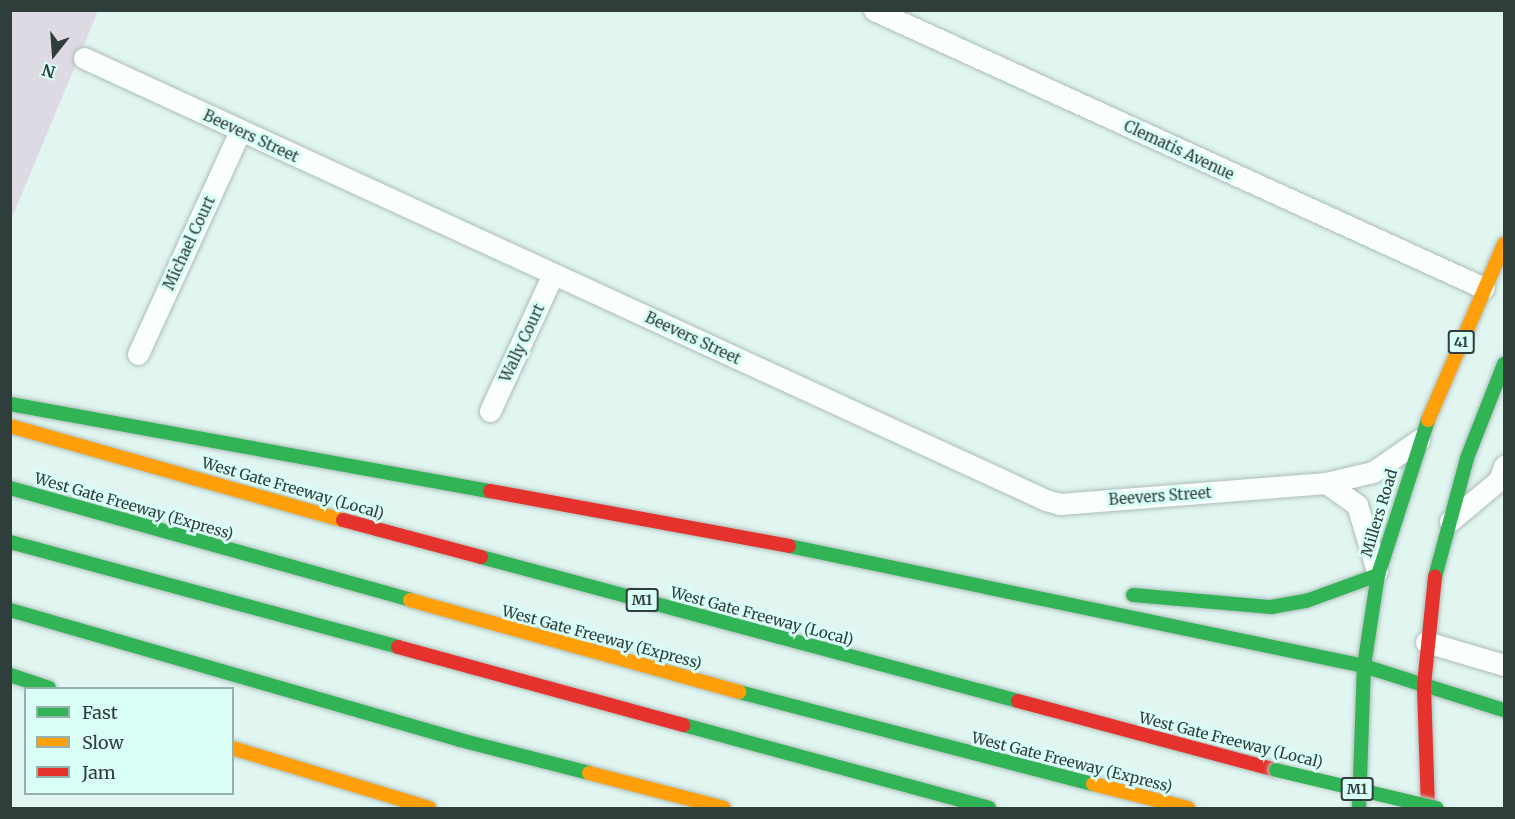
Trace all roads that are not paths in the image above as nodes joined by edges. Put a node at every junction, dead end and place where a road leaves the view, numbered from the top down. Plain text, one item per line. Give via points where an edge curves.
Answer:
1 (874, 10) edge
2 (84, 58) dead end
3 (240, 131) junction
4 (1504, 244) edge
5 (553, 274) junction
6 (1484, 288) junction
7 (138, 354) dead end
8 (1504, 364) edge
9 (10, 404) edge
10 (490, 411) dead end
11 (10, 426) edge
12 (1419, 440) junction
13 (1504, 466) edge
14 (1326, 483) junction
15 (10, 488) edge
16 (1450, 520) junction
17 (10, 542) edge
18 (801, 548) junction
19 (1378, 574) junction
20 (1026, 580) dead end
21 (1121, 594) dead end
22 (10, 610) edge
23 (1426, 642) junction
24 (1504, 665) edge
25 (1364, 666) junction
26 (10, 675) edge
27 (1424, 686) junction
28 (46, 687) edge
29 (1504, 710) edge
30 (234, 749) edge
31 (429, 808) edge
32 (724, 808) edge
33 (989, 808) edge
34 (1188, 808) edge
35 (1359, 808) edge
36 (1428, 808) edge
37 (1437, 808) edge

1 - 6 street, Clematis Avenue
2 - 3 street, Beevers Street
3 - 5 street, Beevers Street
3 - 7 street, Michael Court
4 - 6 main road, Millers Road / 41
5 - 10 street, Wally Court
5 - 14 street, Beevers Street via 1060,504
6 - 12 main road, Millers Road / 41
8 - 16 main road via 1467,458
9 - 18 main road
11 - 37 main road, West Gate Freeway (Local) / M1, bridge via 369,527 1276,770
12 - 14 street, Beevers Street via 1373,472
12 - 19 main road, Millers Road / 41
13 - 16 street via 1499,480
14 - 19 street via 1357,505
15 - 34 main road, West Gate Freeway (Express) via 832,718
16 - 23 main road via 1434,578
17 - 33 main road
18 - 20 main road
18 - 25 main road
19 - 21 main road via 1306,601 1271,607
19 - 25 main road, Millers Road / 41
22 - 32 main road via 460,740
23 - 24 street
23 - 27 main road
25 - 27 main road
25 - 35 main road, Millers Road / 41
26 - 28 main road
27 - 29 main road
27 - 36 main road
30 - 31 main road

